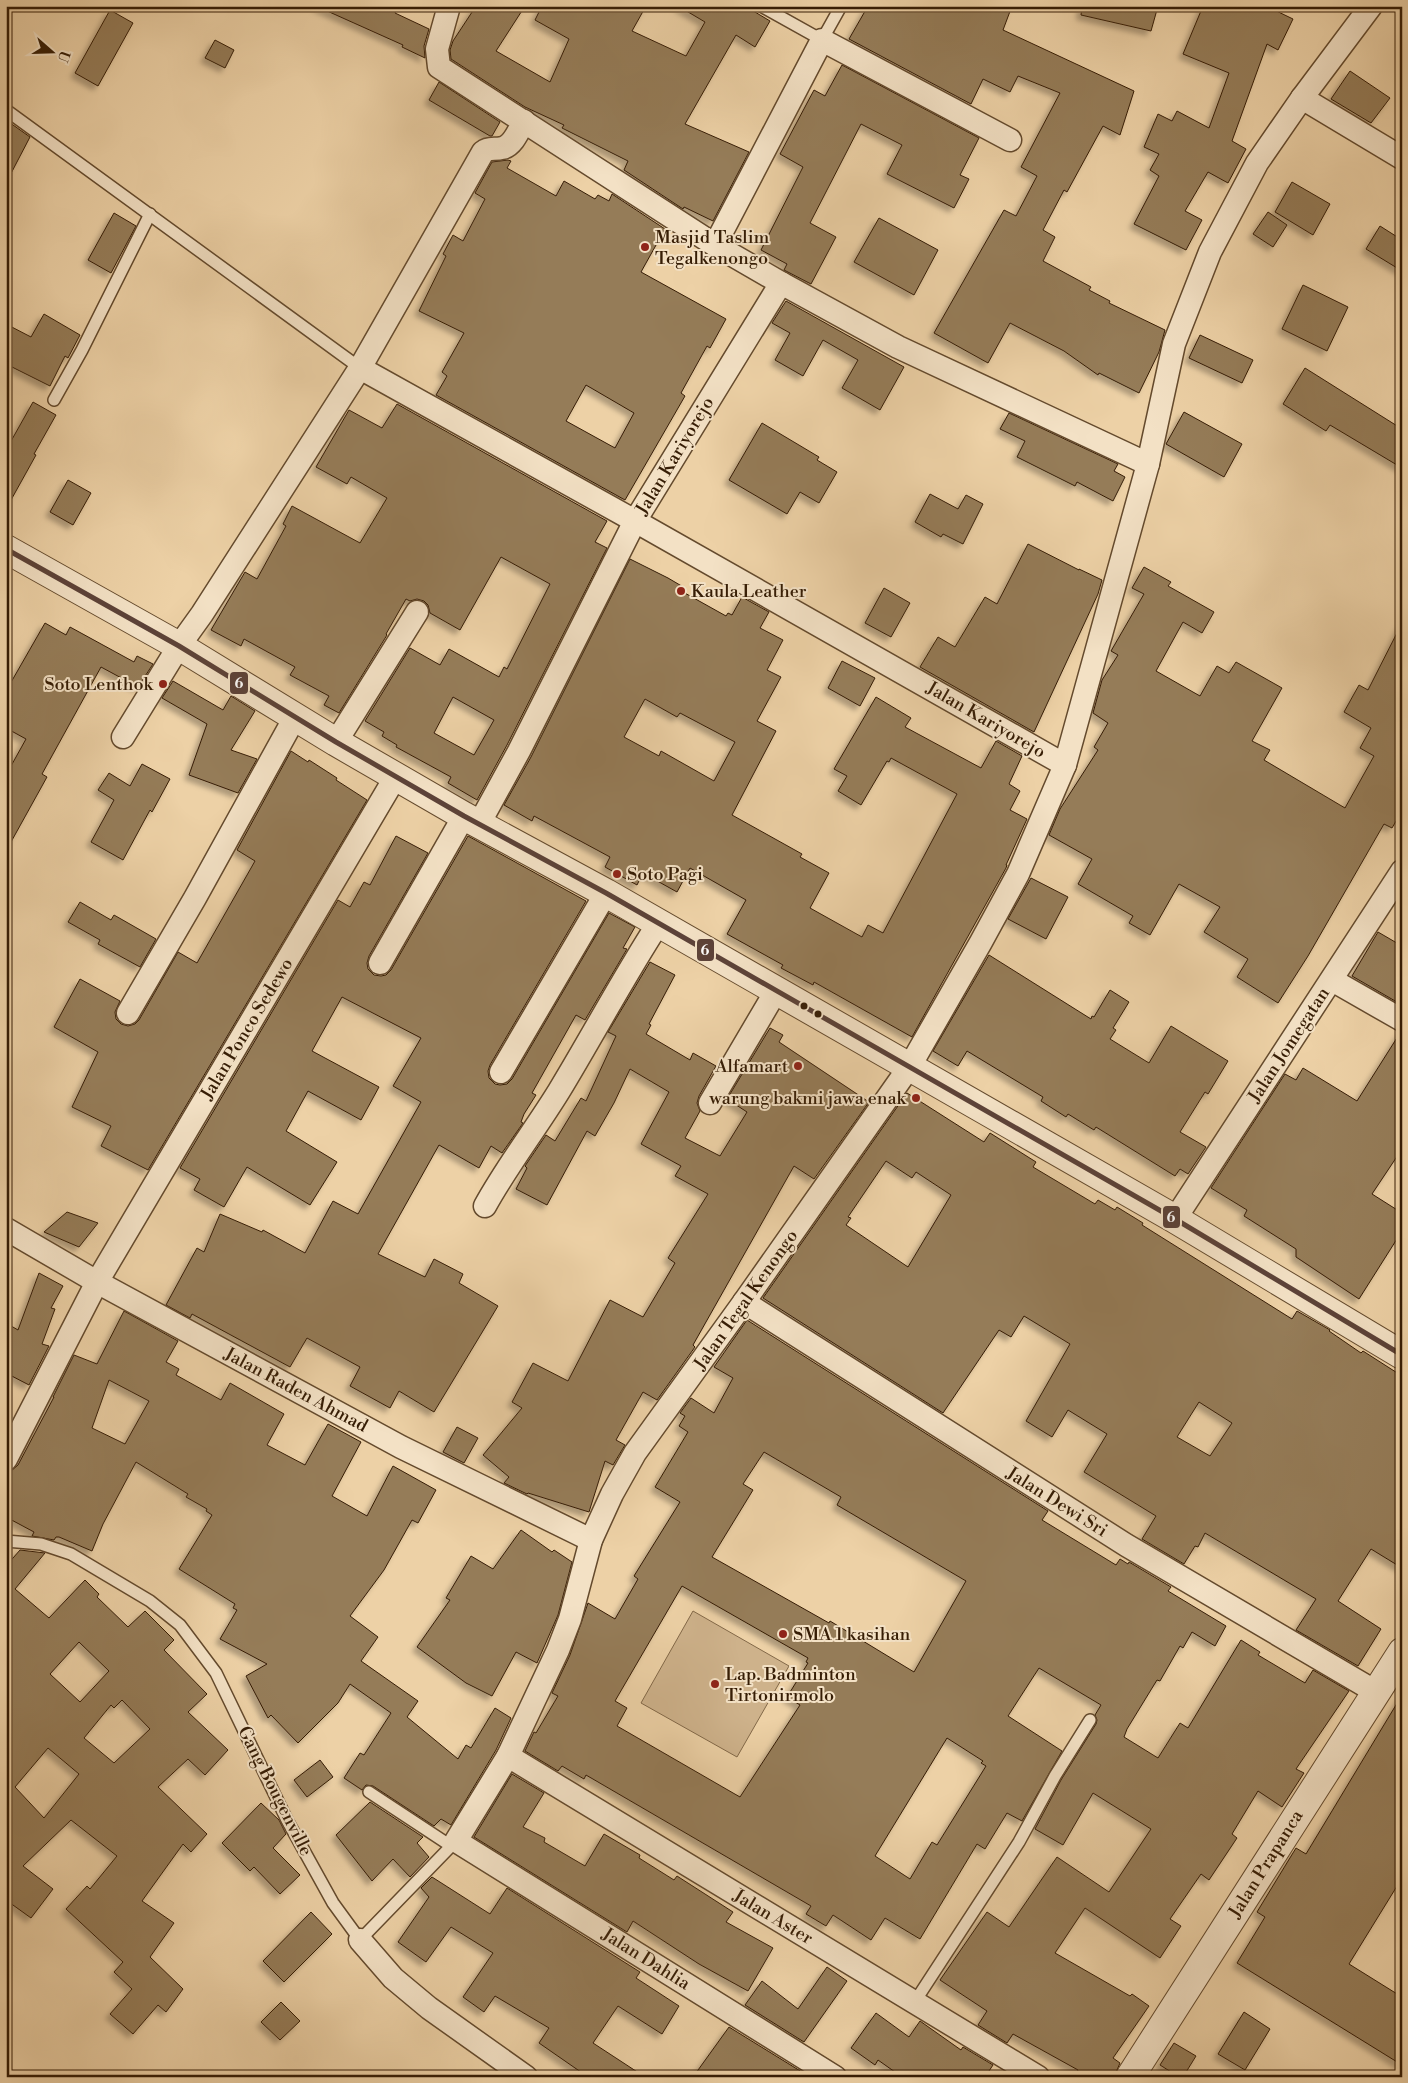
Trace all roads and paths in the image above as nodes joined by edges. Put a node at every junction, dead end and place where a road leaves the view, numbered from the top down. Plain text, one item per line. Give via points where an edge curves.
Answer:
1 (449, 6) edge
2 (761, 6) edge
3 (841, 6) edge
4 (1371, 6) edge
5 (822, 40) junction
6 (1302, 98) junction
7 (6, 110) edge
8 (524, 121) junction
9 (1010, 140) dead end
10 (1402, 158) edge
11 (150, 214) junction
12 (715, 245) junction
13 (781, 283) junction
14 (360, 368) junction
15 (54, 400) dead end
16 (1148, 464) junction
17 (635, 521) junction
18 (6, 549) edge
19 (417, 612) dead end
20 (179, 646) junction
21 (296, 717) junction
22 (123, 737) dead end
23 (336, 742) junction
24 (1065, 765) junction
25 (396, 776) junction
26 (472, 820) junction
27 (1402, 871) edge
28 (606, 893) junction
29 (658, 924) junction
30 (380, 963) dead end
31 (1332, 980) junction
32 (776, 991) junction
33 (128, 1013) dead end
34 (1402, 1020) edge
35 (910, 1066) junction
36 (501, 1072) dead end
37 (710, 1103) dead end
38 (485, 1206) dead end
39 (1175, 1219) junction
40 (6, 1229) edge
41 (97, 1282) junction
42 (744, 1302) junction
43 (1402, 1355) edge
44 (6, 1460) edge
45 (591, 1540) junction
46 (6, 1541) edge
47 (1402, 1652) edge
48 (1376, 1692) junction
49 (1090, 1720) dead end
50 (508, 1756) junction
51 (369, 1792) dead end
52 (453, 1844) junction
53 (363, 1936) junction
54 (914, 2003) junction
55 (526, 2077) edge
56 (835, 2077) edge
57 (1038, 2077) edge
58 (1130, 2077) edge

1 - 8 street via 437,49 439,67
2 - 5 lane
3 - 5 lane
4 - 6 street
5 - 9 street
5 - 12 street
6 - 10 street
6 - 16 street via 1257,163 1210,252 1174,344
7 - 11 lane
8 - 12 street
8 - 14 street via 509,145 483,152
11 - 14 lane
11 - 15 lane
12 - 13 street
13 - 16 street via 898,347
13 - 17 street, Jalan Kariyorejo
14 - 17 street
14 - 20 street
16 - 24 street
17 - 24 street, Jalan Kariyorejo
17 - 26 street via 601,592
18 - 20 street
19 - 23 street
20 - 21 street
20 - 22 street
21 - 23 street
21 - 33 street
23 - 25 street
24 - 35 street, Jalan Kariyorejo via 1018,874
25 - 26 street
25 - 41 street, Jalan Ponco Sedewo
26 - 28 street
26 - 30 street
27 - 31 street, Jalan Jomegatan
28 - 29 street
28 - 36 street
29 - 32 street
29 - 38 street via 559,1091
31 - 34 street
31 - 39 street, Jalan Jomegatan
32 - 35 street
32 - 37 street
35 - 39 street
35 - 42 street, Jalan Tegal Kenongo
39 - 43 street
40 - 41 street, Jalan Raden Ahmad
41 - 44 street, Jalan Ponco Sedewo
41 - 45 street, Jalan Raden Ahmad via 401,1448
42 - 45 street, Jalan Tegal Kenongo via 635,1453
42 - 48 street, Jalan Dewi Sri via 1126,1545
45 - 50 street, Jalan Tegal Kenongo via 570,1619
46 - 53 lane, Gang Bougenville via 41,1544 72,1554 150,1601 180,1625 216,1673 287,1820 333,1903
47 - 48 street, Jalan Prapanca
48 - 58 street, Jalan Prapanca
49 - 54 lane via 1019,1842
50 - 52 street, Jalan Tegal Kenongo
50 - 54 street, Jalan Aster
51 - 52 lane
52 - 53 lane
52 - 56 street, Jalan Dahlia
53 - 55 street, Gang Bougenville via 393,1978 429,2008
54 - 57 street, Jalan Aster

